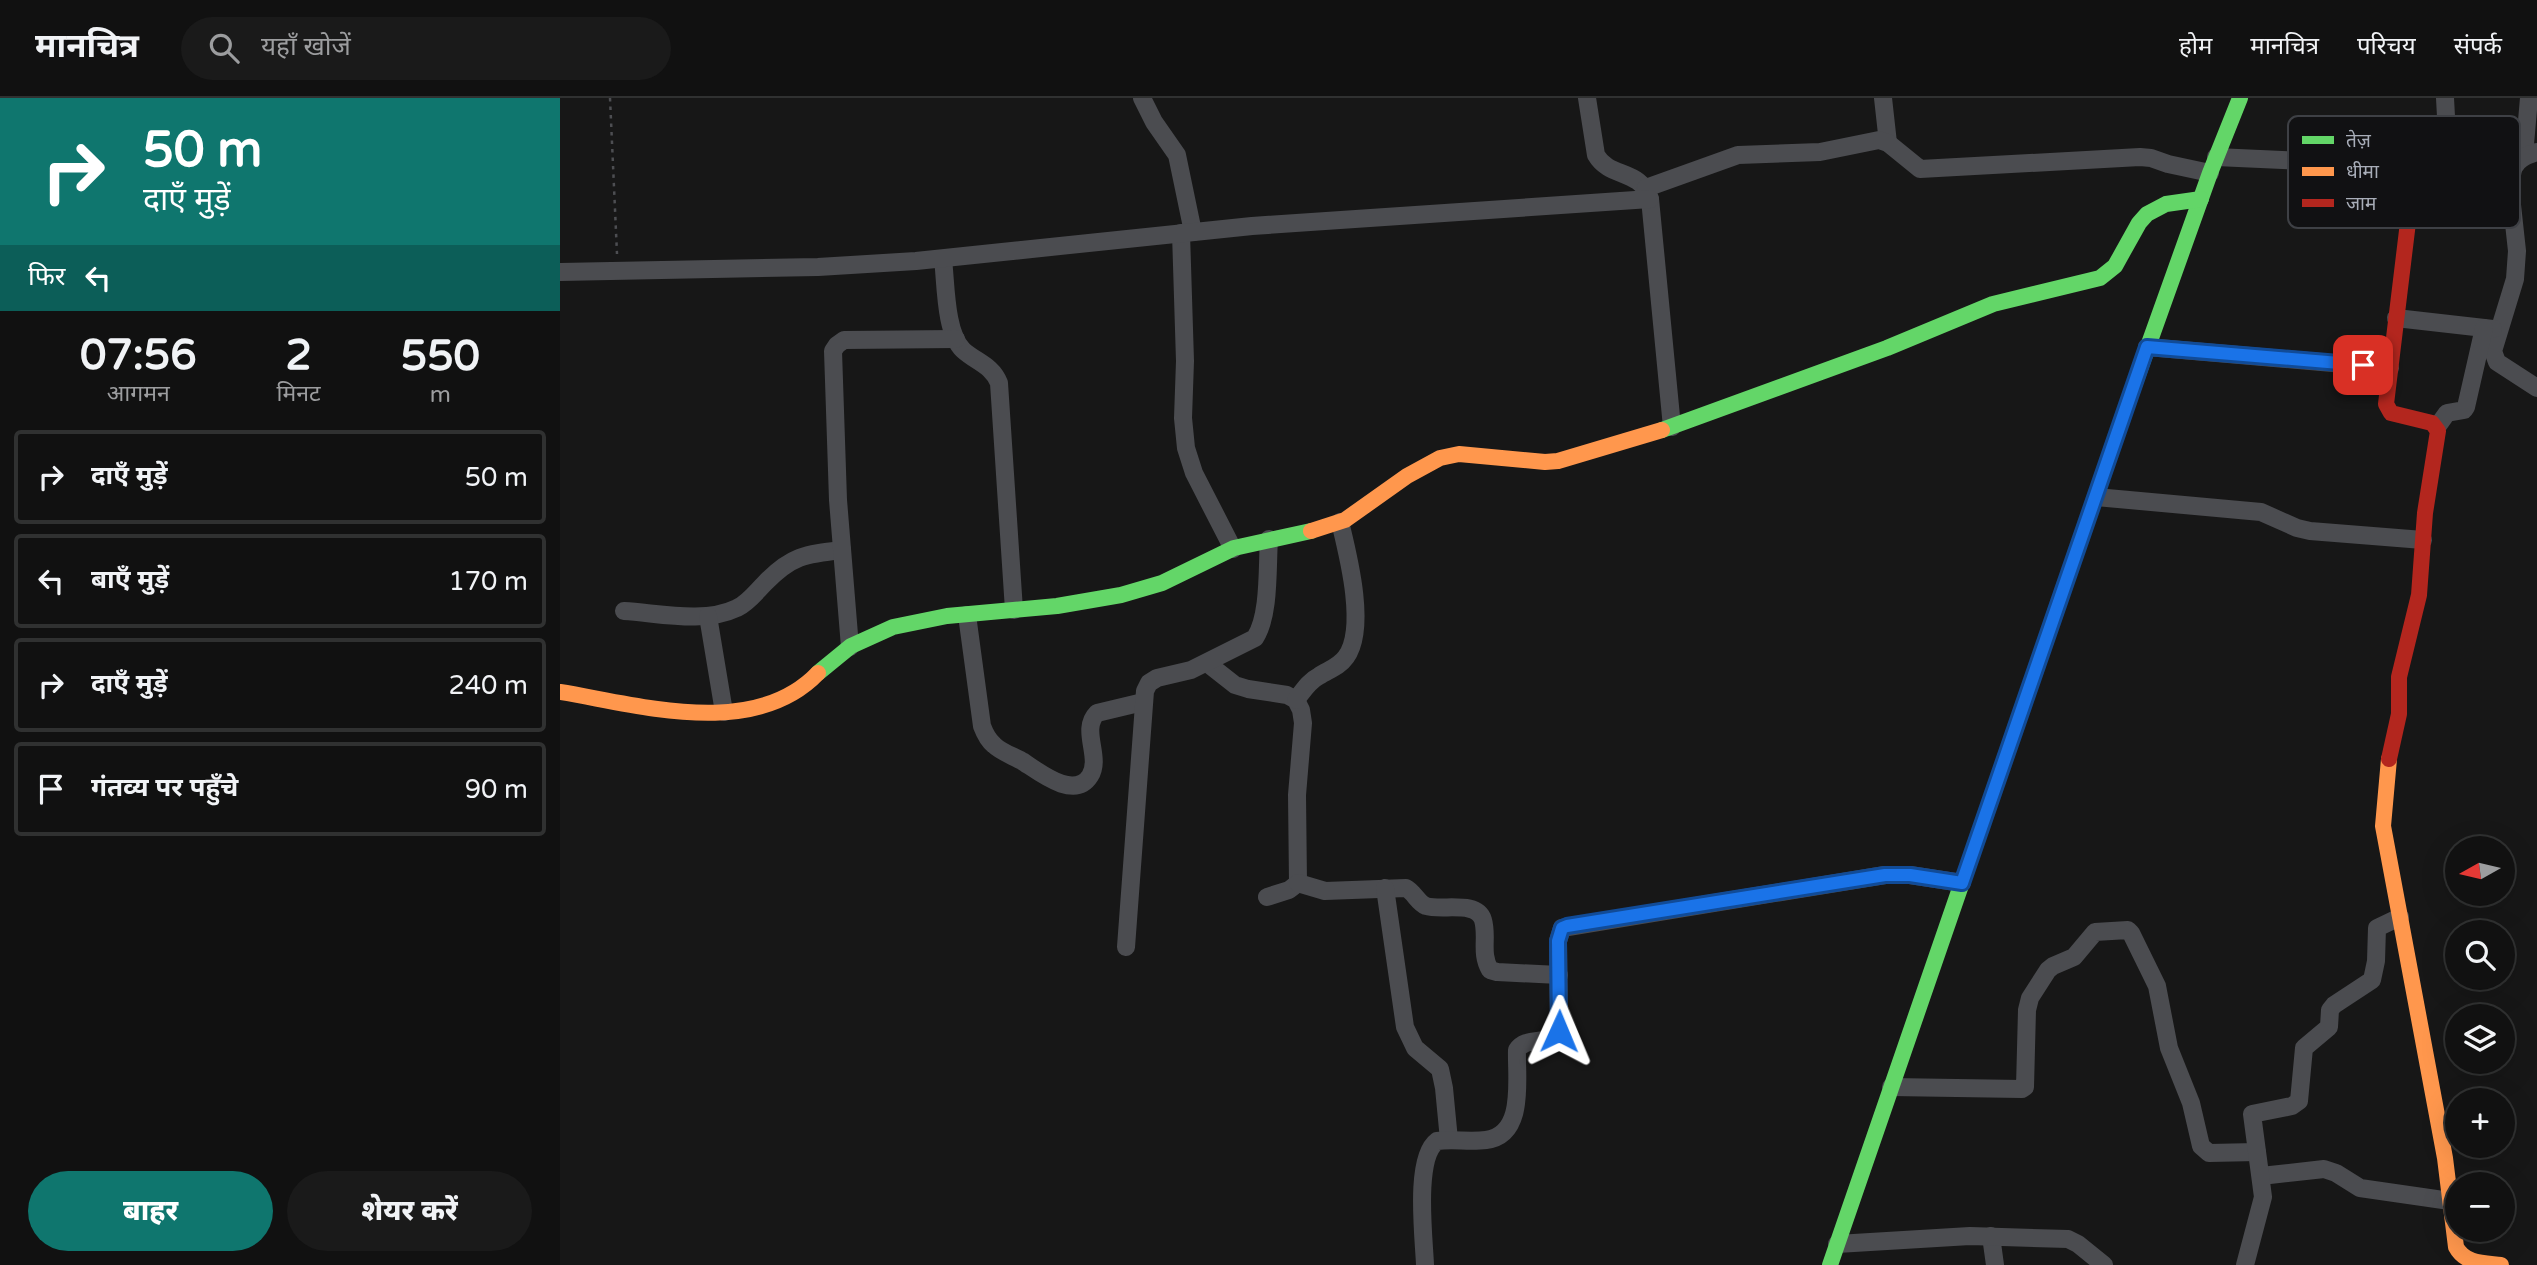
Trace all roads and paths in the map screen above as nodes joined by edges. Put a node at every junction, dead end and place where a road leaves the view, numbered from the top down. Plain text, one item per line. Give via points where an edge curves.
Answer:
1 (610, 98) edge
2 (1142, 98) edge
3 (1587, 98) edge
4 (1883, 98) edge
5 (2240, 98) edge
6 (2445, 98) edge
7 (2529, 98) edge
8 (2446, 116) edge
9 (1888, 143) junction
10 (2530, 154) edge
11 (2213, 165) junction
12 (2288, 165) edge
13 (1648, 193) junction
14 (2201, 199) junction
15 (2407, 228) edge
16 (2514, 228) edge
17 (1187, 232) junction
18 (943, 259) junction
19 (618, 271) junction
20 (560, 272) edge
21 (2396, 318) junction
22 (2492, 329) junction
23 (956, 339) junction
24 (2147, 347) junction
25 (2390, 368) junction
26 (2537, 388) edge
27 (1672, 427) junction
28 (2437, 427) junction
29 (2096, 497) junction
30 (1340, 522) junction
31 (1269, 539) junction
32 (2423, 540) junction
33 (1233, 549) junction
34 (842, 550) junction
35 (1014, 610) junction
36 (624, 611) dead end
37 (967, 615) junction
38 (708, 616) junction
39 (850, 647) junction
40 (1207, 663) junction
41 (560, 692) edge
42 (1296, 700) junction
43 (1143, 702) junction
44 (724, 712) junction
45 (1298, 883) junction
46 (1962, 883) junction
47 (1385, 888) junction
48 (1267, 897) dead end
49 (2400, 917) junction
50 (1126, 947) dead end
51 (1559, 975) junction
52 (1891, 1087) junction
53 (1448, 1140) junction
54 (2257, 1152) junction
55 (2447, 1172) edge
56 (2261, 1176) junction
57 (2445, 1200) edge
58 (1991, 1236) junction
59 (2457, 1242) edge
60 (1837, 1244) junction
61 (1424, 1265) edge
62 (1830, 1265) edge
63 (1995, 1265) edge
64 (2104, 1265) edge
65 (2244, 1265) edge
66 (2501, 1265) edge

1 - 19 path
2 - 17 street via 1177,155
3 - 13 street via 1600,161 1638,180
4 - 9 street
5 - 11 street
6 - 8 street
7 - 10 street
9 - 11 street via 1920,169 2140,157 2168,164
9 - 13 street via 1879,140 1820,152 1738,155
11 - 12 street
11 - 14 street
13 - 17 street
13 - 27 street
14 - 24 street
14 - 27 street via 2166,204 2147,214 2115,266 2100,278 1993,304
15 - 21 street
16 - 22 street via 2515,279
17 - 18 street
17 - 33 street via 1186,448
18 - 19 street
18 - 23 street
19 - 20 street
21 - 22 street
21 - 25 street
22 - 26 street via 2494,357
22 - 28 street via 2466,407 2447,413
23 - 34 street via 844,340 833,351
23 - 35 street via 963,350 991,369 999,383
24 - 25 street
24 - 29 street
25 - 28 street via 2387,409
27 - 30 street via 1558,461 1446,456 1416,469
28 - 32 street
29 - 32 street via 2260,512 2310,531
29 - 46 street
30 - 31 street
30 - 42 street via 1352,576 1355,618 1351,648 1340,664 1317,676
31 - 33 street
31 - 40 street via 1259,631 1246,644
32 - 49 street via 2419,595 2399,677 2399,714 2383,807
33 - 35 street via 1138,591
34 - 38 street via 794,558 738,608
34 - 39 street
35 - 37 street
36 - 38 street
37 - 39 street via 889,628
37 - 43 street via 986,736 1051,780 1074,785 1084,782 1093,768 1093,718 1097,713
38 - 44 street
39 - 44 street via 798,691 750,709
40 - 42 street via 1235,685
40 - 43 street via 1149,682
41 - 44 street via 668,711
42 - 45 street via 1303,723 1297,795
43 - 50 street
45 - 47 street via 1325,891
45 - 48 street
46 - 51 street via 1885,875 1567,926 1558,941
46 - 52 street
47 - 51 street via 1406,888 1429,907 1478,912 1484,923 1490,970
47 - 53 street via 1405,1027 1415,1048 1440,1069
49 - 54 street via 2377,928 2372,980 2334,1005 2329,1027 2304,1048 2299,1101 2252,1114
49 - 55 street
51 - 53 street via 1559,1031 1549,1040 1527,1042 1517,1050 1517,1091 1509,1127 1486,1140
52 - 54 street via 2022,1089 2028,1004 2048,970 2074,957 2095,932 2128,930 2157,986 2167,1040 2191,1103 2201,1146 2209,1153
52 - 60 street
53 - 61 street via 1431,1145 1426,1155
54 - 56 street
56 - 57 street via 2324,1169 2360,1188
56 - 65 street via 2263,1205
58 - 60 street
58 - 63 street
58 - 64 street via 2073,1241
59 - 66 street via 2459,1254 2470,1260
60 - 62 street

